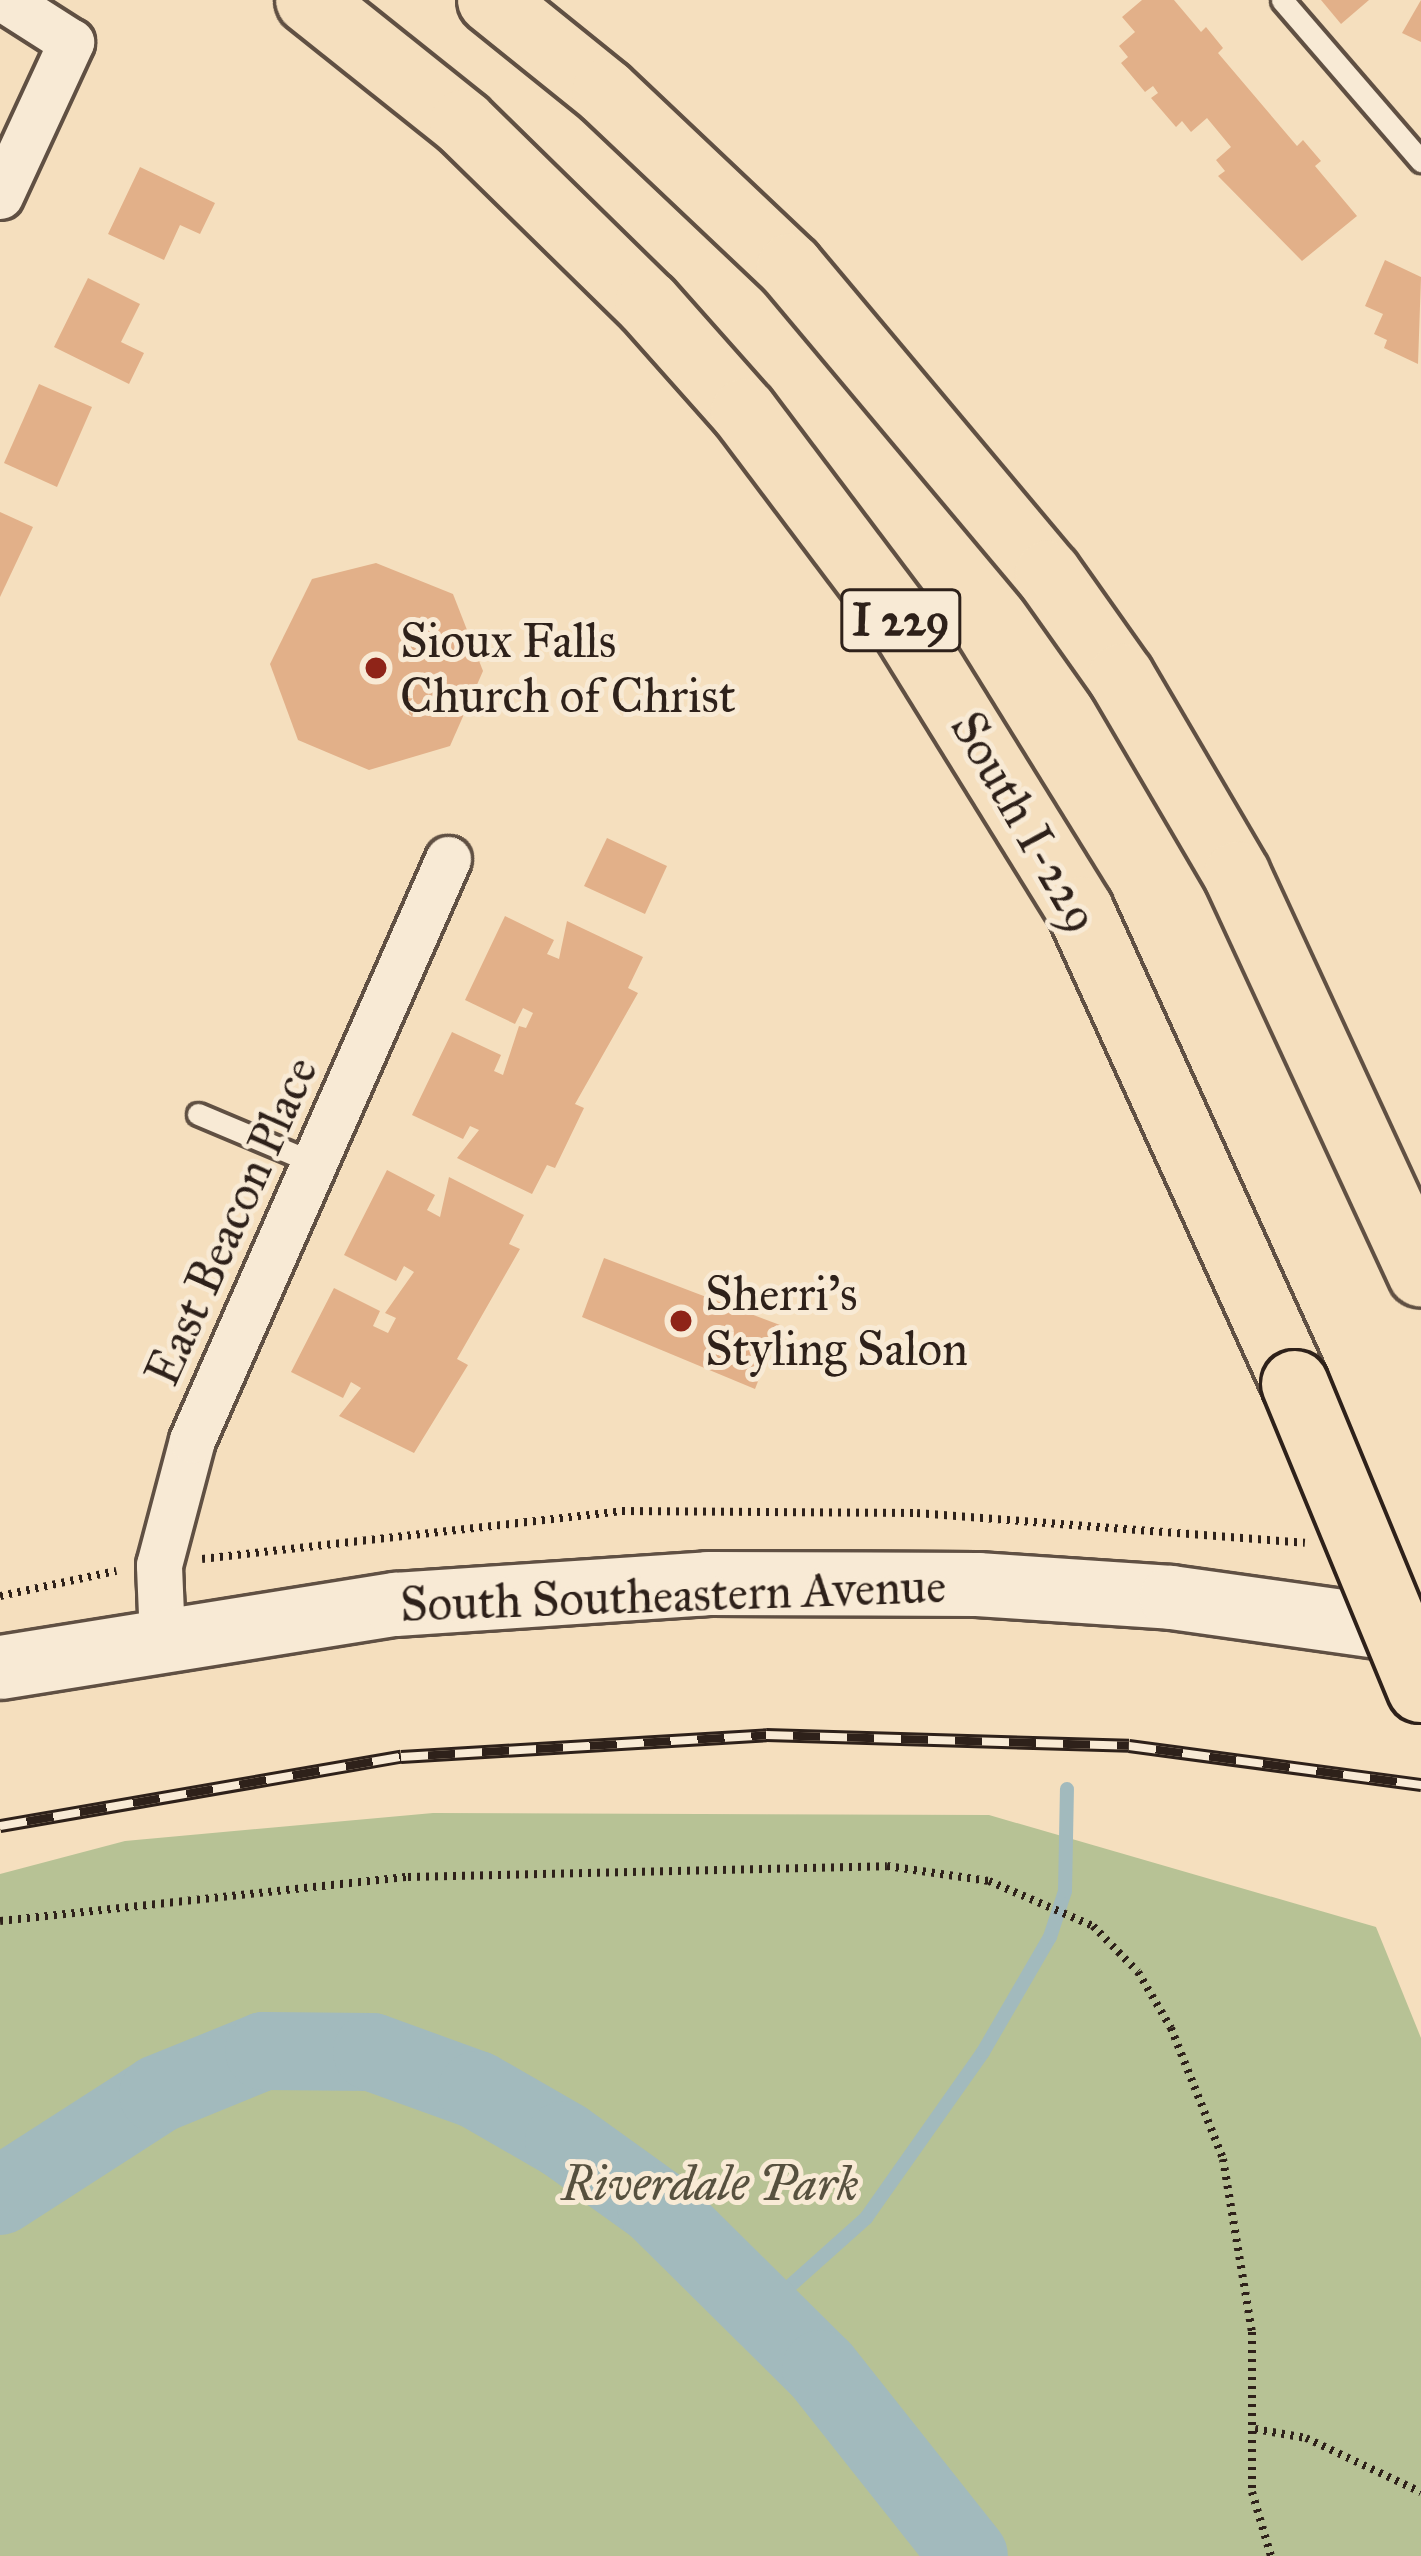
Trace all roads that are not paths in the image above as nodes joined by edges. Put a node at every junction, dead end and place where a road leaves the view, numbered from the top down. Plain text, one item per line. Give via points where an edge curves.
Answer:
1 (4, 0) edge
2 (309, 0) edge
3 (491, 0) edge
4 (1282, 0) edge
5 (1421, 161) edge
6 (0, 196) edge
7 (448, 859) dead end
8 (198, 1114) dead end
9 (317, 1164) junction
10 (1421, 1274) edge
11 (1421, 1632) edge
12 (162, 1638) junction
13 (0, 1666) edge
14 (1421, 1689) edge

1 - 6 street via 71,42
2 - 14 highway, South I-229 / I 229, bridge via 463,123 648,304 744,412 899,618 1080,910 1295,1384
3 - 10 highway, I 229 via 638,121 790,267 1048,574 1121,677 1237,875
4 - 5 lane
7 - 9 street, East Beacon Place
8 - 9 lane
9 - 12 street, East Beacon Place via 170,1502 159,1565
11 - 12 main road, South Southeastern Avenue via 1172,1597 838,1582 395,1604
12 - 13 main road, South Southeastern Avenue

